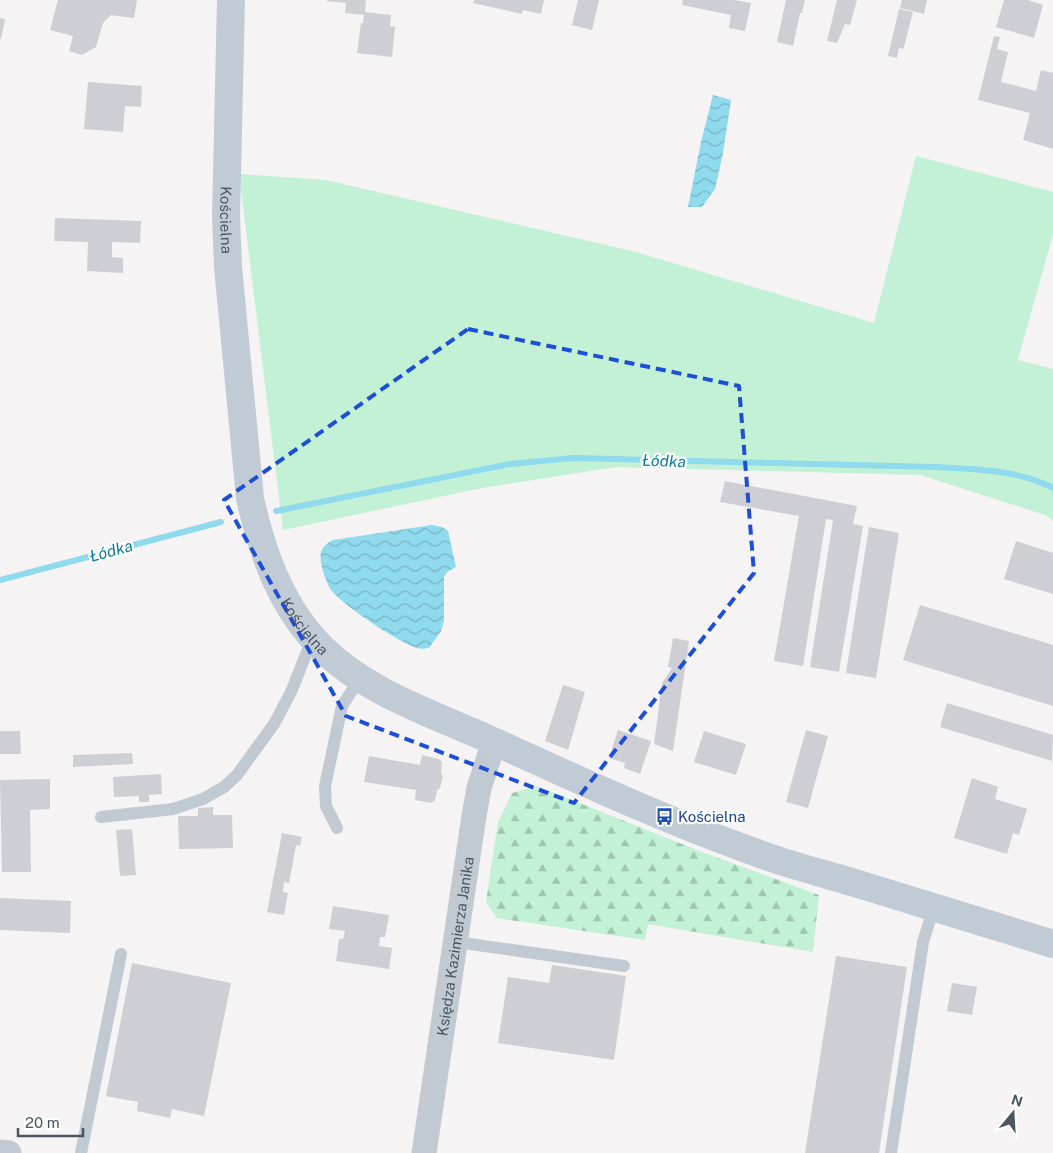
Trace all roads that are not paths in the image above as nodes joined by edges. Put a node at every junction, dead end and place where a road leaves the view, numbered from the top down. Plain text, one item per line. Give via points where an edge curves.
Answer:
1 (231, 0) edge
2 (313, 637) junction
3 (360, 678) junction
4 (494, 742) junction
5 (101, 817) dead end
6 (337, 828) dead end
7 (934, 907) junction
8 (456, 942) junction
9 (1053, 944) edge
10 (121, 954) dead end
11 (624, 966) dead end
12 (0, 1152) edge
13 (9, 1153) edge
14 (81, 1153) edge
15 (424, 1153) edge
16 (891, 1153) edge

1 - 2 street, Kościelna via 226,216 250,498 270,570 287,602
2 - 3 street, Kościelna
2 - 5 lane via 274,724 237,776 203,799 173,809
3 - 4 street, Kościelna via 377,689
3 - 6 lane via 342,706 325,786 326,806
4 - 7 street, Kościelna via 608,793 780,860
4 - 8 street, Księdza Kazimierza Janika via 479,788
7 - 9 street, Kościelna
7 - 16 lane via 923,942
8 - 11 lane
8 - 15 street, Księdza Kazimierza Janika
10 - 14 lane
12 - 13 street

